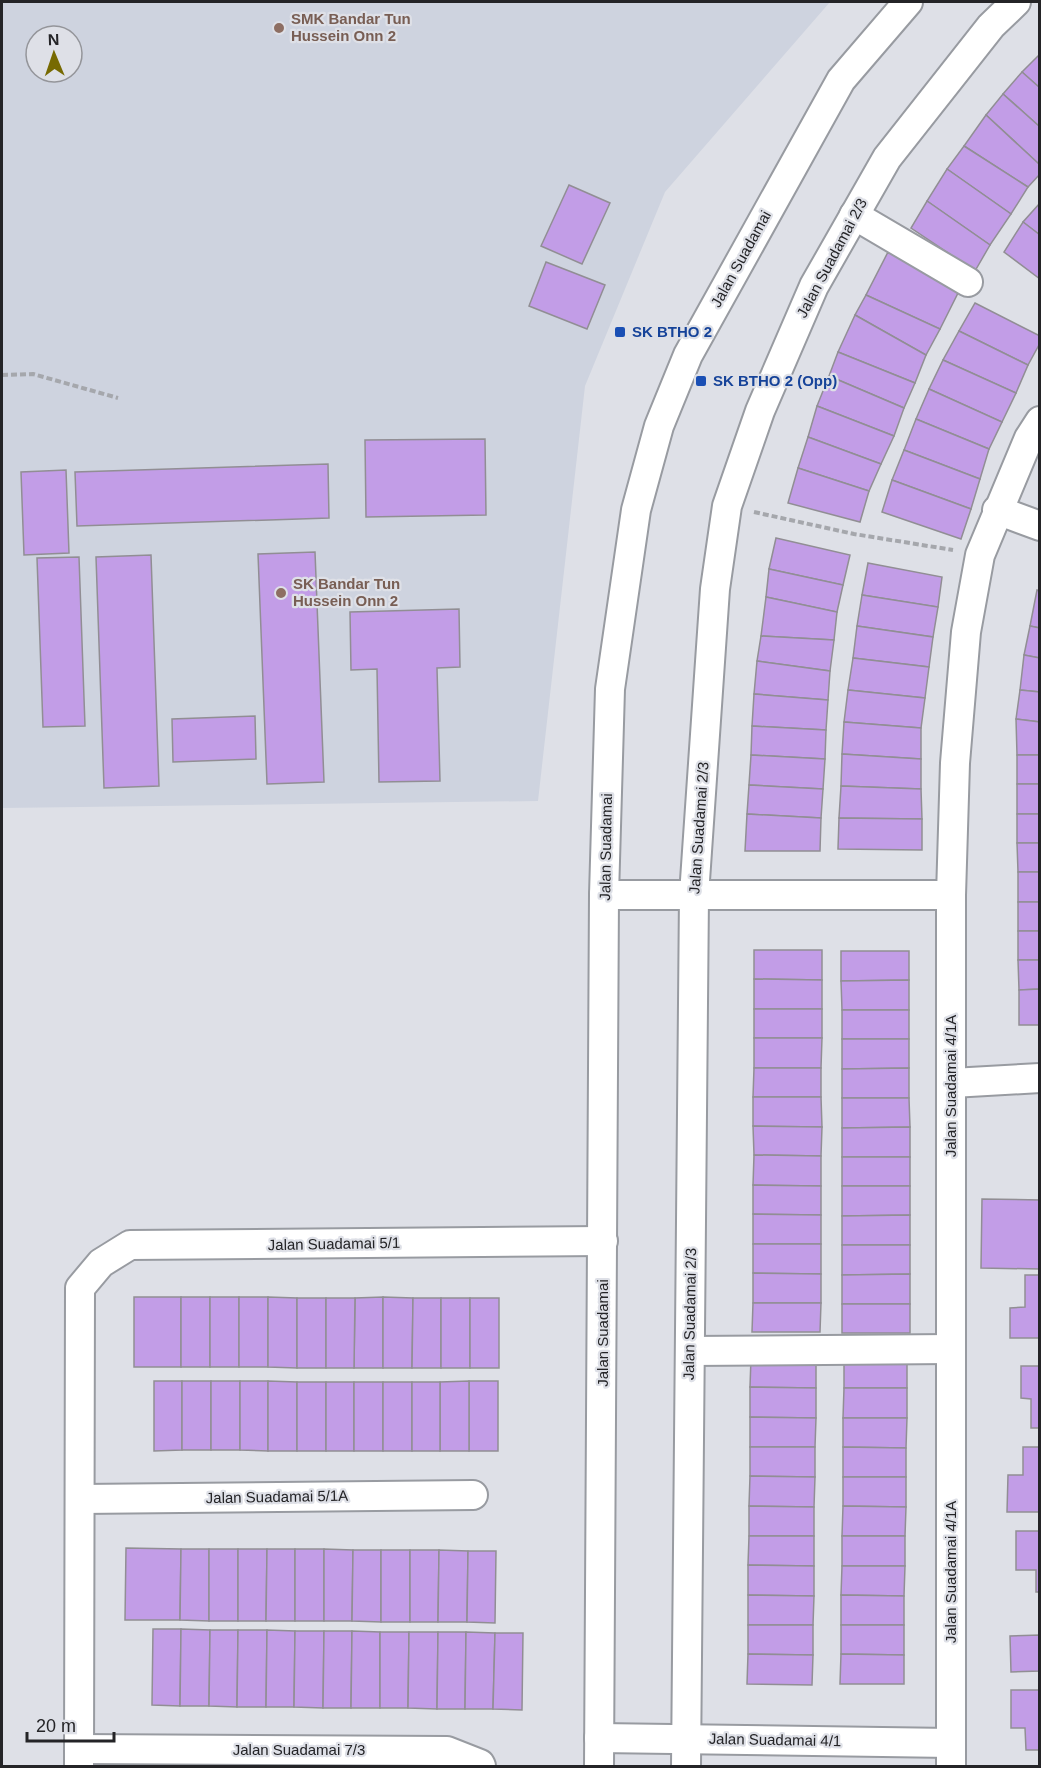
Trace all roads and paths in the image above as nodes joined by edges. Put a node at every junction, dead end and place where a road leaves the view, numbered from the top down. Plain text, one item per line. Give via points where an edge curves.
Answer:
1 (908, 2) edge
2 (1016, 2) edge
3 (854, 215) junction
4 (968, 282) dead end
5 (2, 375) edge
6 (118, 398) dead end
7 (1040, 421) edge
8 (727, 506) junction
9 (997, 510) junction
10 (1040, 526) edge
11 (980, 555) junction
12 (604, 895) junction
13 (694, 895) junction
14 (951, 895) junction
15 (1040, 1078) edge
16 (952, 1083) junction
17 (603, 1241) junction
18 (951, 1349) junction
19 (690, 1351) junction
20 (473, 1495) dead end
21 (81, 1499) junction
22 (599, 1738) junction
23 (686, 1753) edge
24 (951, 1755) edge
25 (79, 1758) edge
26 (481, 1767) edge
27 (599, 1767) edge

1 - 12 street, Jalan Suadamai via 841,80 688,355 659,426 636,510 610,689
2 - 3 street, Jalan Suadamai 2/3 via 991,26 887,158
3 - 4 street
3 - 8 street, Jalan Suadamai 2/3 via 814,286 760,411
5 - 6 path via 33,374
7 - 9 street, Jalan Suadamai 4/1A
8 - 11 path via 854,534
8 - 13 street, Jalan Suadamai 2/3 via 715,589
9 - 10 street
9 - 11 street, Jalan Suadamai 4/1A
11 - 14 street, Jalan Suadamai 4/1A via 966,632 955,763
12 - 13 street
12 - 17 street, Jalan Suadamai
13 - 14 street
13 - 19 street, Jalan Suadamai 2/3
14 - 16 street, Jalan Suadamai 4/1A
15 - 16 street
16 - 18 street, Jalan Suadamai 4/1A
17 - 21 street, Jalan Suadamai 5/1 via 130,1245 101,1263 80,1288
17 - 22 street, Jalan Suadamai
18 - 19 street
18 - 24 street, Jalan Suadamai 4/1A
19 - 23 street, Jalan Suadamai 2/3
20 - 21 street, Jalan Suadamai 5/1A
21 - 25 street
22 - 23 street, Jalan Suadamai 4/1
22 - 27 street, Jalan Suadamai
23 - 24 street, Jalan Suadamai 4/1
25 - 26 street, Jalan Suadamai 7/3 via 447,1751

